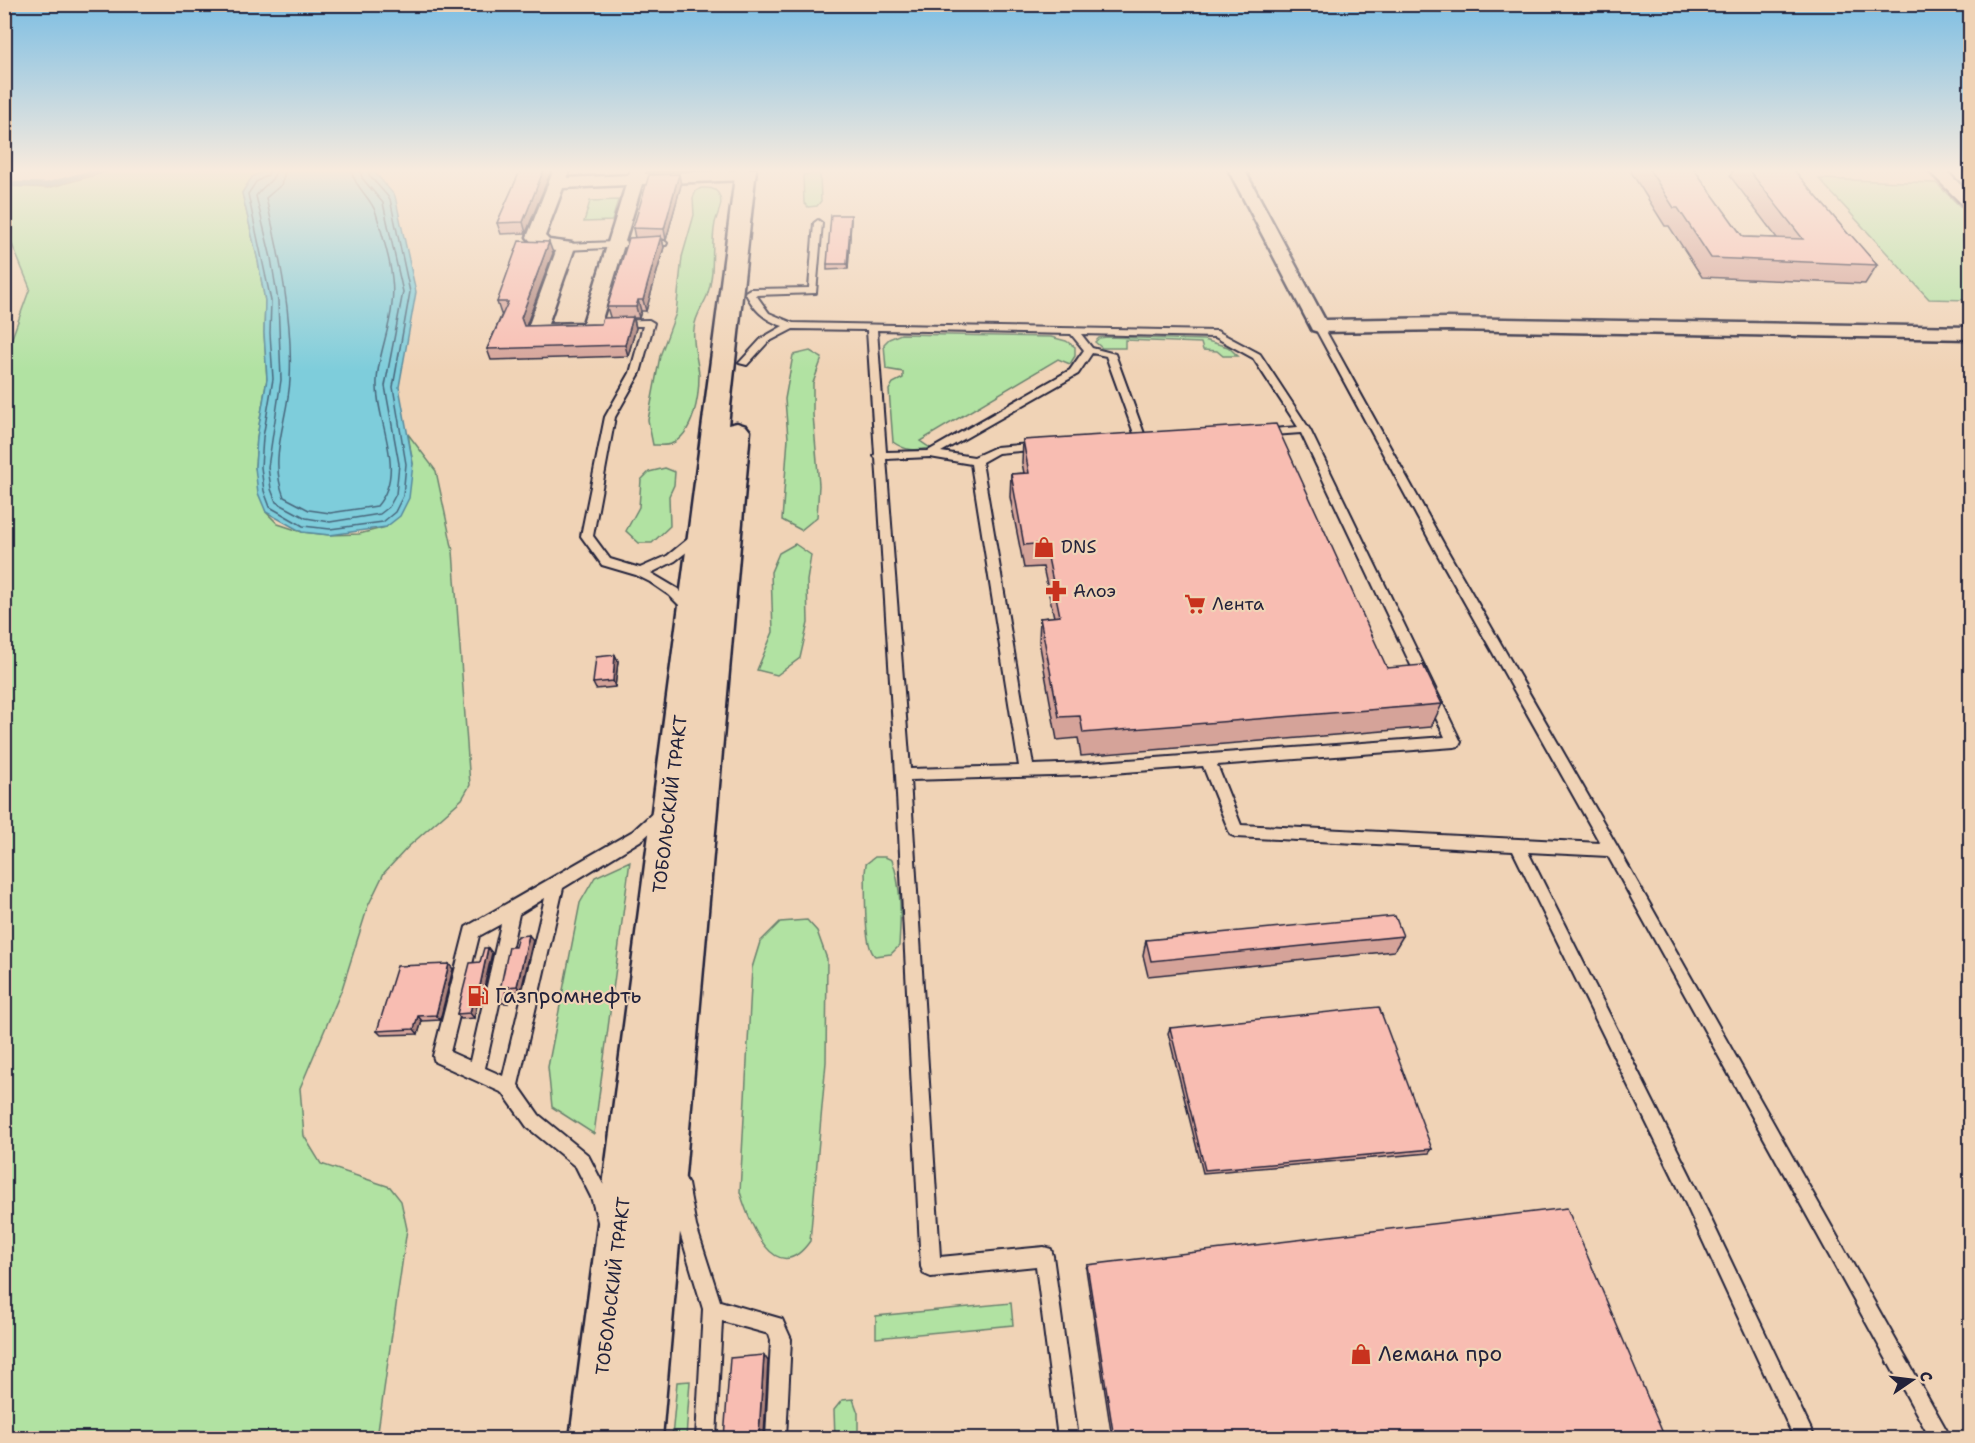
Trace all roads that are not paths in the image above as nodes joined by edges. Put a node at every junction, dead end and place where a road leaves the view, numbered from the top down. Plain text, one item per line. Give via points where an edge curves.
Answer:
1 (536, 236) edge
2 (619, 236) edge
3 (742, 236) edge
4 (750, 236) edge
5 (817, 236) edge
6 (1272, 236) edge
7 (663, 243) edge
8 (616, 245) junction
9 (566, 247) junction
10 (750, 292) junction
11 (592, 324) junction
12 (792, 326) junction
13 (1319, 326) junction
14 (872, 328) junction
15 (1074, 333) junction
16 (1971, 333) edge
17 (1089, 350) junction
18 (744, 363) junction
19 (1305, 430) junction
20 (1247, 434) edge
21 (1118, 441) edge
22 (1058, 445) edge
23 (930, 454) junction
24 (879, 456) junction
25 (976, 461) junction
26 (702, 533) junction
27 (640, 572) junction
28 (693, 612) junction
29 (1208, 760) junction
30 (1027, 770) junction
31 (903, 775) junction
32 (671, 798) junction
33 (1518, 846) junction
34 (1612, 850) junction
35 (556, 883) junction
36 (512, 910) junction
37 (476, 1072) junction
38 (509, 1087) junction
39 (668, 1110) junction
40 (617, 1256) junction
41 (713, 1309) junction
42 (595, 1438) edge
43 (636, 1438) edge
44 (706, 1438) edge
45 (776, 1438) edge
46 (1068, 1438) edge
47 (1806, 1438) edge
48 (1941, 1438) edge

1 - 9 street via 544,245
2 - 8 street
3 - 26 main road, ТОБОЛЬСКИЙ ТРАКТ
4 - 10 main road, ТОБОЛЬСКИЙ ТРАКТ
5 - 10 lane via 813,291
6 - 13 street
7 - 8 lane
8 - 9 lane
8 - 11 street
9 - 11 street via 536,330 591,329
10 - 12 lane via 759,311
10 - 18 main road, ТОБОЛЬСКИЙ ТРАКТ
11 - 27 lane via 649,323 635,373 610,417 587,536 606,561
12 - 14 lane
12 - 18 lane via 772,334
13 - 16 street via 1448,324
13 - 34 lane
14 - 15 lane
14 - 24 lane
15 - 17 lane
15 - 19 lane via 1217,334 1257,356
17 - 21 lane via 1110,354 1147,439
17 - 23 lane via 1074,372
18 - 39 main road, ТОБОЛЬСКИЙ ТРАКТ
19 - 20 lane
19 - 29 lane via 1454,742
22 - 25 lane via 996,450
23 - 24 lane
23 - 25 lane
24 - 31 lane
25 - 30 lane
26 - 27 lane via 680,555 662,566
26 - 28 main road, ТОБОЛЬСКИЙ ТРАКТ
27 - 28 lane via 667,585
28 - 32 main road, ТОБОЛЬСКИЙ ТРАКТ
29 - 30 lane
29 - 33 lane via 1236,831
30 - 31 lane
31 - 46 lane via 931,1268 1044,1256
32 - 35 lane via 662,813 638,835
32 - 40 main road, ТОБОЛЬСКИЙ ТРАКТ
33 - 34 lane
33 - 47 lane
34 - 48 lane
35 - 36 lane
35 - 38 lane
36 - 37 lane
36 - 37 lane via 472,932 441,1056
37 - 38 lane
38 - 40 lane via 533,1121 582,1161 598,1194
39 - 41 lane via 687,1226
39 - 43 main road, ТОБОЛЬСКИЙ ТРАКТ
40 - 42 main road, ТОБОЛЬСКИЙ ТРАКТ
41 - 44 lane
41 - 45 lane via 775,1326 781,1340

